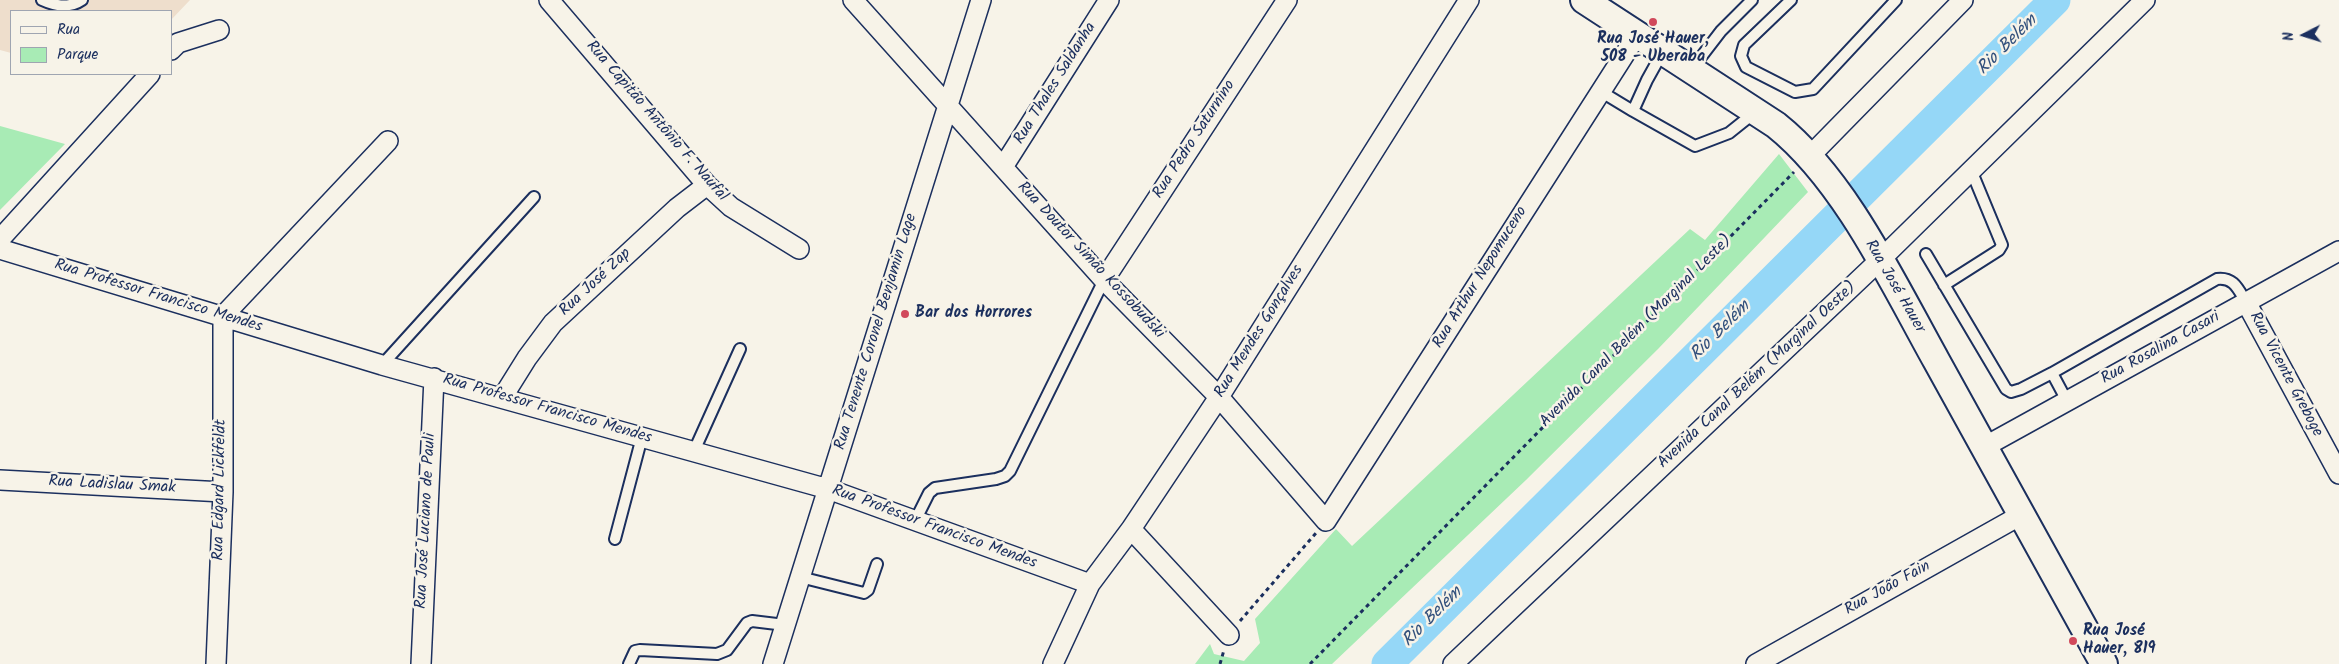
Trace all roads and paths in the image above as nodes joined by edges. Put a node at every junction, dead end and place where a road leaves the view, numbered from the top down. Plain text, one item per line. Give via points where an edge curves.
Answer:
1 (42, 0) edge
2 (82, 0) edge
3 (549, 0) edge
4 (853, 0) edge
5 (981, 0) edge
6 (1109, 0) edge
7 (1286, 0) edge
8 (1470, 0) edge
9 (1584, 0) edge
10 (1752, 0) edge
11 (1791, 0) edge
12 (1896, 0) edge
13 (2145, 0) edge
14 (1955, 2) edge
15 (219, 30) dead end
16 (1637, 35) junction
17 (172, 49) edge
18 (1662, 52) junction
19 (1690, 71) junction
20 (149, 75) edge
21 (1600, 91) junction
22 (948, 106) junction
23 (1633, 111) junction
24 (1755, 112) junction
25 (388, 141) dead end
26 (1815, 162) junction
27 (1003, 167) junction
28 (1971, 170) junction
29 (707, 184) junction
30 (534, 197) dead end
31 (0, 239) edge
32 (799, 248) dead end
33 (0, 249) edge
34 (2339, 251) edge
35 (1876, 253) junction
36 (1926, 254) dead end
37 (1104, 280) junction
38 (1944, 285) junction
39 (2246, 302) junction
40 (224, 316) junction
41 (740, 350) dead end
42 (382, 366) junction
43 (2052, 374) junction
44 (434, 378) junction
45 (1219, 397) junction
46 (502, 398) junction
47 (2067, 401) junction
48 (642, 437) junction
49 (1984, 447) junction
50 (694, 451) junction
51 (2339, 474) edge
52 (0, 480) edge
53 (828, 489) junction
54 (223, 492) junction
55 (2021, 515) junction
56 (915, 521) junction
57 (1326, 521) junction
58 (1131, 530) junction
59 (616, 539) dead end
60 (877, 564) dead end
61 (800, 577) junction
62 (1090, 584) junction
63 (786, 625) junction
64 (1229, 635) junction
65 (216, 664) edge
66 (421, 664) edge
67 (629, 664) edge
68 (773, 664) edge
69 (1053, 664) edge
70 (1220, 664) edge
71 (1310, 664) edge
72 (1453, 664) edge
73 (1756, 664) edge
74 (2104, 664) edge

1 - 2 lane via 55,6 75,5
3 - 29 street, Rua Capitão Antônio F. Naufal
4 - 22 street, Rua Doutor Simão Kossobudski
5 - 22 street, Rua Tenente Coronel Benjamin Lage
6 - 27 street, Rua Thales Saldanha
7 - 37 street, Rua Pedro Saturnino
8 - 45 street, Rua Mendes Gonçalves
9 - 16 main road, Rua José Hauer
10 - 19 lane
11 - 12 lane via 1744,45 1741,56 1746,67 1795,92 1813,88
13 - 28 street, Avenida Canal Belém (Marginal Oeste)
14 - 26 street
15 - 17 street via 178,43
16 - 18 main road, Rua José Hauer
16 - 21 street, Rua Arthur Nepomuceno
18 - 19 main road, Rua José Hauer
18 - 23 lane
19 - 24 main road, Rua José Hauer
20 - 31 street
21 - 23 lane
21 - 57 street, Rua Arthur Nepomuceno
22 - 27 street, Rua Doutor Simão Kossobudski
22 - 53 street, Rua Tenente Coronel Benjamin Lage
23 - 24 lane via 1695,146 1729,133
24 - 26 main road, Rua José Hauer via 1776,125
25 - 40 street
26 - 35 main road, Rua José Hauer
26 - 71 path, Avenida Canal Belém (Marginal Leste)
27 - 37 street, Rua Doutor Simão Kossobudski
28 - 35 street, Avenida Canal Belém (Marginal Oeste)
28 - 38 lane via 2002,245
29 - 32 street, Rua Capitão Antônio F. Naufal via 731,207
29 - 46 street, Rua José Zap via 553,323
30 - 42 lane
33 - 40 street, Rua Professor Francisco Mendes
34 - 39 street, Rua Rosalina Casari
35 - 49 main road, Rua José Hauer
35 - 72 street, Avenida Canal Belém (Marginal Oeste)
36 - 38 lane
37 - 45 street, Rua Doutor Simão Kossobudski
37 - 56 lane via 1010,472 996,479 935,488
38 - 43 lane via 2006,389 2017,391
39 - 43 lane via 2234,282 2217,278
39 - 47 street, Rua Rosalina Casari
39 - 51 street, Rua Vicente Greboge
40 - 42 street, Rua Professor Francisco Mendes
40 - 54 street, Rua Edgard Lickfeldt
41 - 50 lane
42 - 44 street, Rua Professor Francisco Mendes
43 - 47 lane
44 - 46 street, Rua Professor Francisco Mendes
44 - 66 street, Rua José Luciano de Pauli
45 - 57 street, Rua Doutor Simão Kossobudski
45 - 58 street, Rua Mendes Gonçalves
46 - 48 street, Rua Professor Francisco Mendes
47 - 49 street, Rua Rosalina Casari
48 - 50 street, Rua Professor Francisco Mendes
48 - 59 lane
49 - 55 main road, Rua José Hauer
50 - 53 street, Rua Professor Francisco Mendes
52 - 54 street, Rua Ladislau Smak
53 - 56 street, Rua Professor Francisco Mendes
53 - 61 street, Rua Tenente Coronel Benjamin Lage
54 - 65 street, Rua Edgard Lickfeldt
55 - 73 street, Rua João Fain
55 - 74 main road, Rua José Hauer
56 - 62 street, Rua Professor Francisco Mendes
57 - 64 path
58 - 62 street, Rua Mendes Gonçalves
58 - 64 street
60 - 61 lane via 864,593
61 - 63 street, Rua Tenente Coronel Benjamin Lage
62 - 69 street, Rua Mendes Gonçalves
63 - 67 lane via 752,621 746,623 727,650 717,654 640,650 635,651
63 - 68 street, Rua Tenente Coronel Benjamin Lage
64 - 70 path

